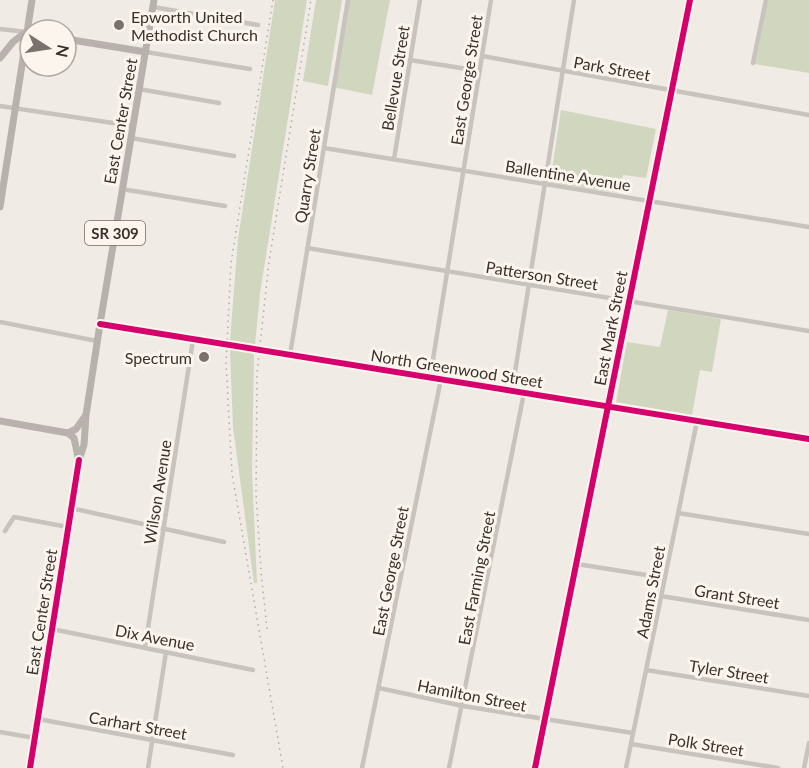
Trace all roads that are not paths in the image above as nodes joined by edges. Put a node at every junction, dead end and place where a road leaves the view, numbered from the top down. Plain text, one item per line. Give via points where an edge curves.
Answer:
1 (32, 0) edge
2 (348, 0) edge
3 (420, 0) edge
4 (491, 0) edge
5 (574, 0) edge
6 (690, 0) edge
7 (766, 0) edge
8 (153, 4) edge
9 (30, 18) edge
10 (258, 25) dead end
11 (0, 29) edge
12 (18, 32) edge
13 (18, 39) edge
14 (78, 41) edge
15 (146, 52) junction
16 (482, 56) junction
17 (0, 58) edge
18 (410, 60) junction
19 (753, 63) dead end
20 (250, 69) dead end
21 (480, 71) junction
22 (563, 71) junction
23 (21, 78) edge
24 (139, 89) junction
25 (672, 90) junction
26 (219, 103) dead end
27 (0, 106) edge
28 (16, 108) junction
29 (809, 115) edge
30 (133, 126) junction
31 (131, 138) junction
32 (324, 148) junction
33 (234, 156) dead end
34 (394, 159) junction
35 (464, 170) junction
36 (545, 184) junction
37 (122, 189) junction
38 (649, 201) junction
39 (225, 206) dead end
40 (0, 207) edge
41 (809, 227) edge
42 (307, 248) junction
43 (448, 271) junction
44 (529, 285) junction
45 (629, 301) junction
46 (0, 322) edge
47 (100, 324) junction
48 (809, 331) edge
49 (193, 340) junction
50 (98, 341) junction
51 (290, 355) junction
52 (430, 378) junction
53 (441, 380) junction
54 (512, 391) junction
55 (524, 393) junction
56 (608, 406) junction
57 (86, 415) junction
58 (0, 421) edge
59 (697, 421) junction
60 (68, 433) junction
61 (809, 439) edge
62 (79, 460) junction
63 (71, 508) junction
64 (678, 513) junction
65 (68, 527) junction
66 (163, 528) junction
67 (5, 531) dead end
68 (809, 534) edge
69 (224, 542) dead end
70 (576, 564) junction
71 (665, 578) junction
72 (661, 596) junction
73 (809, 620) edge
74 (52, 629) junction
75 (145, 647) junction
76 (166, 652) junction
77 (253, 670) dead end
78 (646, 670) junction
79 (379, 688) junction
80 (809, 696) edge
81 (463, 706) junction
82 (38, 719) junction
83 (545, 721) junction
84 (0, 732) edge
85 (633, 734) junction
86 (34, 738) junction
87 (152, 741) junction
88 (809, 743) edge
89 (631, 744) junction
90 (233, 755) dead end
91 (30, 768) edge
92 (148, 768) edge
93 (362, 768) edge
94 (449, 768) edge
95 (535, 768) edge
96 (626, 768) edge
97 (778, 768) edge
98 (804, 768) edge

1 - 9 main road
2 - 32 street, Quarry Street
3 - 18 street, Bellevue Street
4 - 16 street, East George Street
5 - 22 street
6 - 25 street, East Mark Street
7 - 19 street
8 - 10 street
8 - 15 main road, East Center Street
11 - 12 street
13 - 17 main road
14 - 15 main road
15 - 20 street
15 - 24 main road, East Center Street / SR 309
16 - 21 street, East George Street
16 - 22 street, Park Street
18 - 21 street
18 - 34 street, Bellevue Street
21 - 35 street, East George Street
22 - 25 street, Park Street
22 - 36 street
23 - 28 main road
24 - 26 street
24 - 30 main road, East Center Street / SR 309
25 - 29 street, Park Street
25 - 38 street, East Mark Street
27 - 28 street
28 - 30 street
28 - 40 main road
30 - 31 main road, East Center Street / SR 309
31 - 33 street
31 - 37 main road, East Center Street / SR 309
32 - 34 street, Ballentine Avenue
32 - 42 street, Quarry Street
34 - 35 street, Ballentine Avenue
35 - 36 street, Ballentine Avenue
35 - 43 street, East George Street
36 - 38 street, Ballentine Avenue
36 - 44 street
37 - 39 street
37 - 47 main road, East Center Street / SR 309
38 - 41 street, Ballentine Avenue
38 - 45 street, East Mark Street
42 - 43 street, Patterson Street
42 - 51 street, Quarry Street
43 - 44 street, Patterson Street
43 - 52 street, East George Street
44 - 45 street, Patterson Street
44 - 54 street
45 - 48 street, Patterson Street
45 - 56 street, East Mark Street
46 - 50 street
47 - 49 street, North Greenwood Street
47 - 50 main road, East Center Street / SR 309
49 - 51 street, North Greenwood Street
49 - 66 street, Wilson Avenue
50 - 57 main road, East Center Street / SR 309
51 - 52 street, North Greenwood Street
52 - 53 street, North Greenwood Street
53 - 54 street, North Greenwood Street
53 - 79 street, East George Street
54 - 55 street, North Greenwood Street
55 - 56 street, North Greenwood Street
55 - 81 street, East Farming Street
56 - 59 street, North Greenwood Street
56 - 70 street, East Mark Street
57 - 60 main road
57 - 62 main road, East Center Street / SR 309
58 - 60 main road
59 - 61 street, North Greenwood Street
59 - 64 street, Adams Street
60 - 62 main road via 77,445
62 - 63 main road, East Center Street / SR 309
63 - 65 main road, East Center Street / SR 309
63 - 66 street
64 - 68 street
64 - 71 street, Adams Street
65 - 67 street via 14,516
65 - 74 main road, East Center Street / SR 309
66 - 69 street
66 - 75 street, Wilson Avenue
70 - 71 street
70 - 83 street, East Mark Street
71 - 72 street, Adams Street
72 - 73 street, Grant Street
72 - 78 street, Adams Street
74 - 75 street, Dix Avenue
74 - 82 main road, East Center Street / SR 309
75 - 76 street, Dix Avenue
76 - 77 street, Dix Avenue
76 - 87 street
78 - 80 street, Tyler Street
78 - 85 street, Adams Street
79 - 81 street, Hamilton Street
79 - 93 street, East George Street
81 - 83 street, Hamilton Street
81 - 94 street, East Farming Street
82 - 86 main road, East Center Street / SR 309
82 - 87 street, Carhart Street
83 - 85 street, Hamilton Street
83 - 95 street, East Mark Street
84 - 86 street
85 - 89 street, Adams Street
86 - 91 main road, East Center Street / SR 309
87 - 90 street, Carhart Street
87 - 92 street
88 - 98 street
89 - 96 street, Adams Street
89 - 97 street, Polk Street

